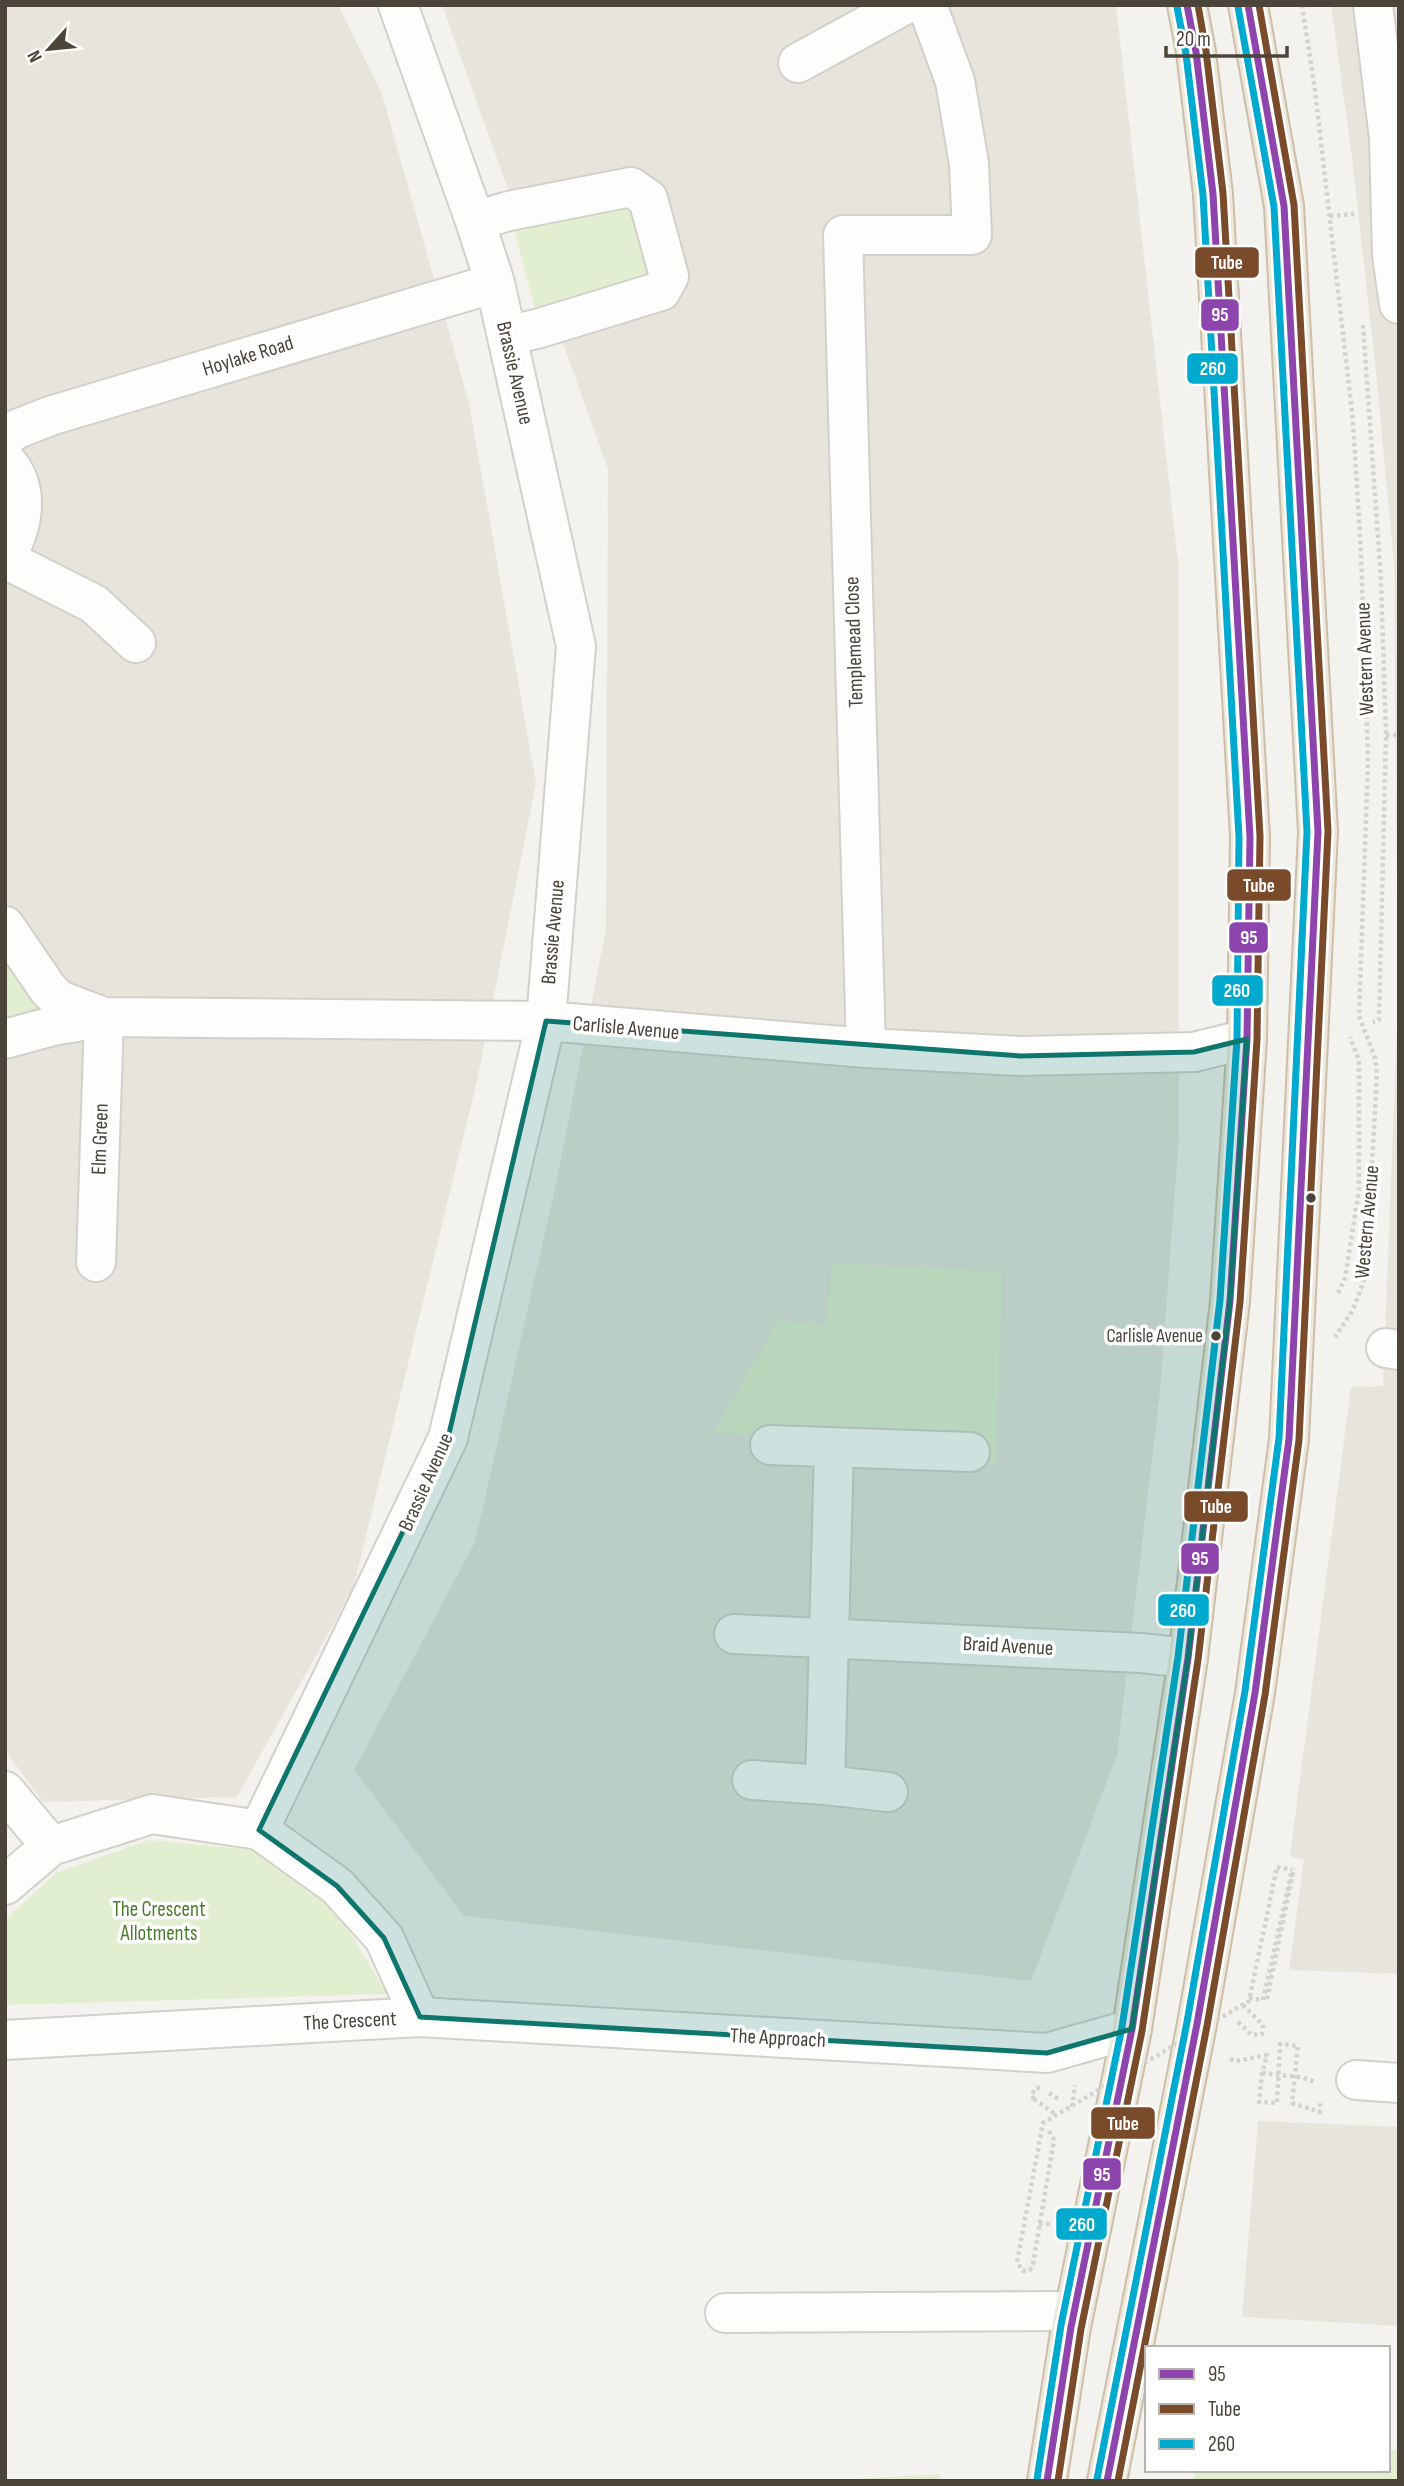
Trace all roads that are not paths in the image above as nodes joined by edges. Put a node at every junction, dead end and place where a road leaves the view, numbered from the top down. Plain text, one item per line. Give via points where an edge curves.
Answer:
1 (398, 5) edge
2 (904, 5) edge
3 (927, 5) edge
4 (1187, 5) edge
5 (1248, 5) edge
6 (1373, 5) edge
7 (798, 62) dead end
8 (1364, 215) edge
9 (475, 221) junction
10 (495, 283) junction
11 (1399, 304) edge
12 (507, 336) junction
13 (5, 438) edge
14 (5, 460) edge
15 (5, 559) edge
16 (136, 643) dead end
17 (5, 926) edge
18 (104, 1017) junction
19 (546, 1021) junction
20 (5, 1039) edge
21 (1247, 1039) junction
22 (866, 1048) junction
23 (96, 1262) dead end
24 (770, 1445) dead end
25 (834, 1449) junction
26 (970, 1452) dead end
27 (734, 1634) dead end
28 (827, 1637) junction
29 (1188, 1658) junction
30 (752, 1780) dead end
31 (825, 1785) junction
32 (5, 1791) edge
33 (888, 1793) dead end
34 (259, 1830) junction
35 (51, 1846) junction
36 (5, 1885) edge
37 (420, 2017) junction
38 (1132, 2029) junction
39 (5, 2040) edge
40 (1356, 2080) dead end
41 (1399, 2083) edge
42 (725, 2313) dead end
43 (1072, 2319) junction
44 (1047, 2481) edge
45 (1107, 2481) edge

1 - 9 street, Brassie Avenue
2 - 7 street
3 - 22 street, Templemead Close via 956,81 969,164 972,235 842,235
4 - 21 highway via 1213,194 1250,837
5 - 45 highway via 1284,206 1318,832 1289,1439 1255,1693 1197,2024
6 - 8 street via 1389,139
8 - 11 street via 1392,255
9 - 10 street, Brassie Avenue
9 - 12 street via 631,187 648,199 669,276 661,291
10 - 12 street, Brassie Avenue
10 - 13 street, Hoylake Road via 50,416
12 - 19 street, Brassie Avenue via 576,646
14 - 15 street via 20,488 23,512 18,537
15 - 16 street via 94,604
17 - 18 street via 59,1000
18 - 19 street, Carlisle Avenue
18 - 20 street, Carlisle Avenue
18 - 23 street, Elm Green
19 - 22 street, Carlisle Avenue
19 - 34 street, Brassie Avenue via 448,1438
21 - 22 street, Carlisle Avenue via 1194,1052 1020,1056
21 - 29 highway via 1230,1301
24 - 25 street
25 - 26 street
25 - 28 street
27 - 28 street, Braid Avenue
28 - 29 street, Braid Avenue
28 - 31 street
29 - 38 highway
30 - 31 street
31 - 33 street
32 - 35 street
34 - 35 street, The Crescent via 152,1814
34 - 37 street, The Crescent via 337,1886 384,1938
35 - 36 street, The Crescent
37 - 38 street, The Approach via 1044,2071
37 - 39 street, The Crescent
38 - 43 highway
40 - 41 street
42 - 43 street
43 - 44 highway

